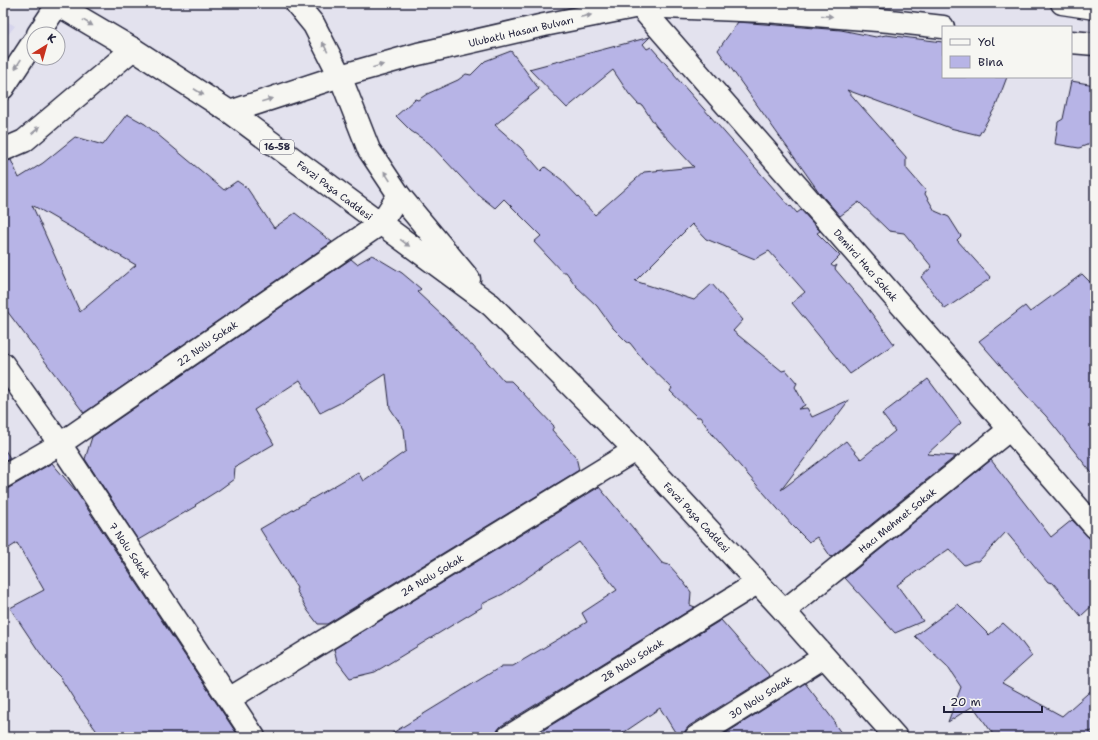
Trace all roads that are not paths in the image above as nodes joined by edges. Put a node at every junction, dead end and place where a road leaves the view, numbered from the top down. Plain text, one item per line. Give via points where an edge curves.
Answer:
1 (57, 3) edge
2 (296, 3) edge
3 (1062, 3) edge
4 (638, 5) edge
5 (1095, 8) edge
6 (43, 26) edge
7 (942, 27) edge
8 (1072, 42) edge
9 (1095, 44) edge
10 (132, 49) junction
11 (26, 53) edge
12 (340, 76) junction
13 (3, 88) edge
14 (230, 112) junction
15 (3, 150) edge
16 (399, 195) junction
17 (380, 224) junction
18 (491, 305) junction
19 (3, 364) edge
20 (1010, 428) junction
21 (60, 444) junction
22 (635, 450) junction
23 (3, 477) edge
24 (1095, 527) edge
25 (757, 583) junction
26 (784, 611) junction
27 (824, 657) junction
28 (229, 699) junction
29 (254, 737) edge
30 (508, 737) edge
31 (696, 737) edge
32 (896, 737) edge

1 - 6 street
1 -> 10 street, Fevzi Paşa Caddesi / 16-58
12 -> 2 street, Fevzi Paşa Caddesi via 314,25
3 - 5 street
4 -> 7 street, Ulubatlı Hasan Bulvarı via 765,11
12 -> 4 street, Ulubatlı Hasan Bulvarı via 418,54
4 - 20 street, Demirci Hacı Sokak
8 - 9 street
10 -> 14 street, Fevzi Paşa Caddesi / 16-58
15 -> 10 street via 24,140
11 -> 13 street
14 -> 12 street, Ulubatlı Hasan Bulvarı
16 -> 12 street, Fevzi Paşa Caddesi via 369,150
14 - 17 street, Fevzi Paşa Caddesi / 16-58
16 - 17 street, 22 Nolu Sokak
16 - 18 street, Fevzi Paşa Caddesi
17 -> 18 street, Fevzi Paşa Caddesi / 16-58
17 - 21 street, 22 Nolu Sokak
18 - 22 street, Fevzi Paşa Caddesi
19 - 21 street, 7 Nolu Sokak
20 - 24 street, Demirci Hacı Sokak
20 - 26 street, Hacı Mehmet Sokak
21 - 23 street, 22 Nolu Sokak
21 - 28 street, 7 Nolu Sokak
22 - 25 street, Fevzi Paşa Caddesi
22 - 28 street, 24 Nolu Sokak
25 - 26 street, Fevzi Paşa Caddesi
25 - 30 street, 28 Nolu Sokak
26 - 27 street, Fevzi Paşa Caddesi
27 - 31 street, 30 Nolu Sokak
27 - 32 street, Fevzi Paşa Caddesi
28 - 29 street, 7 Nolu Sokak

